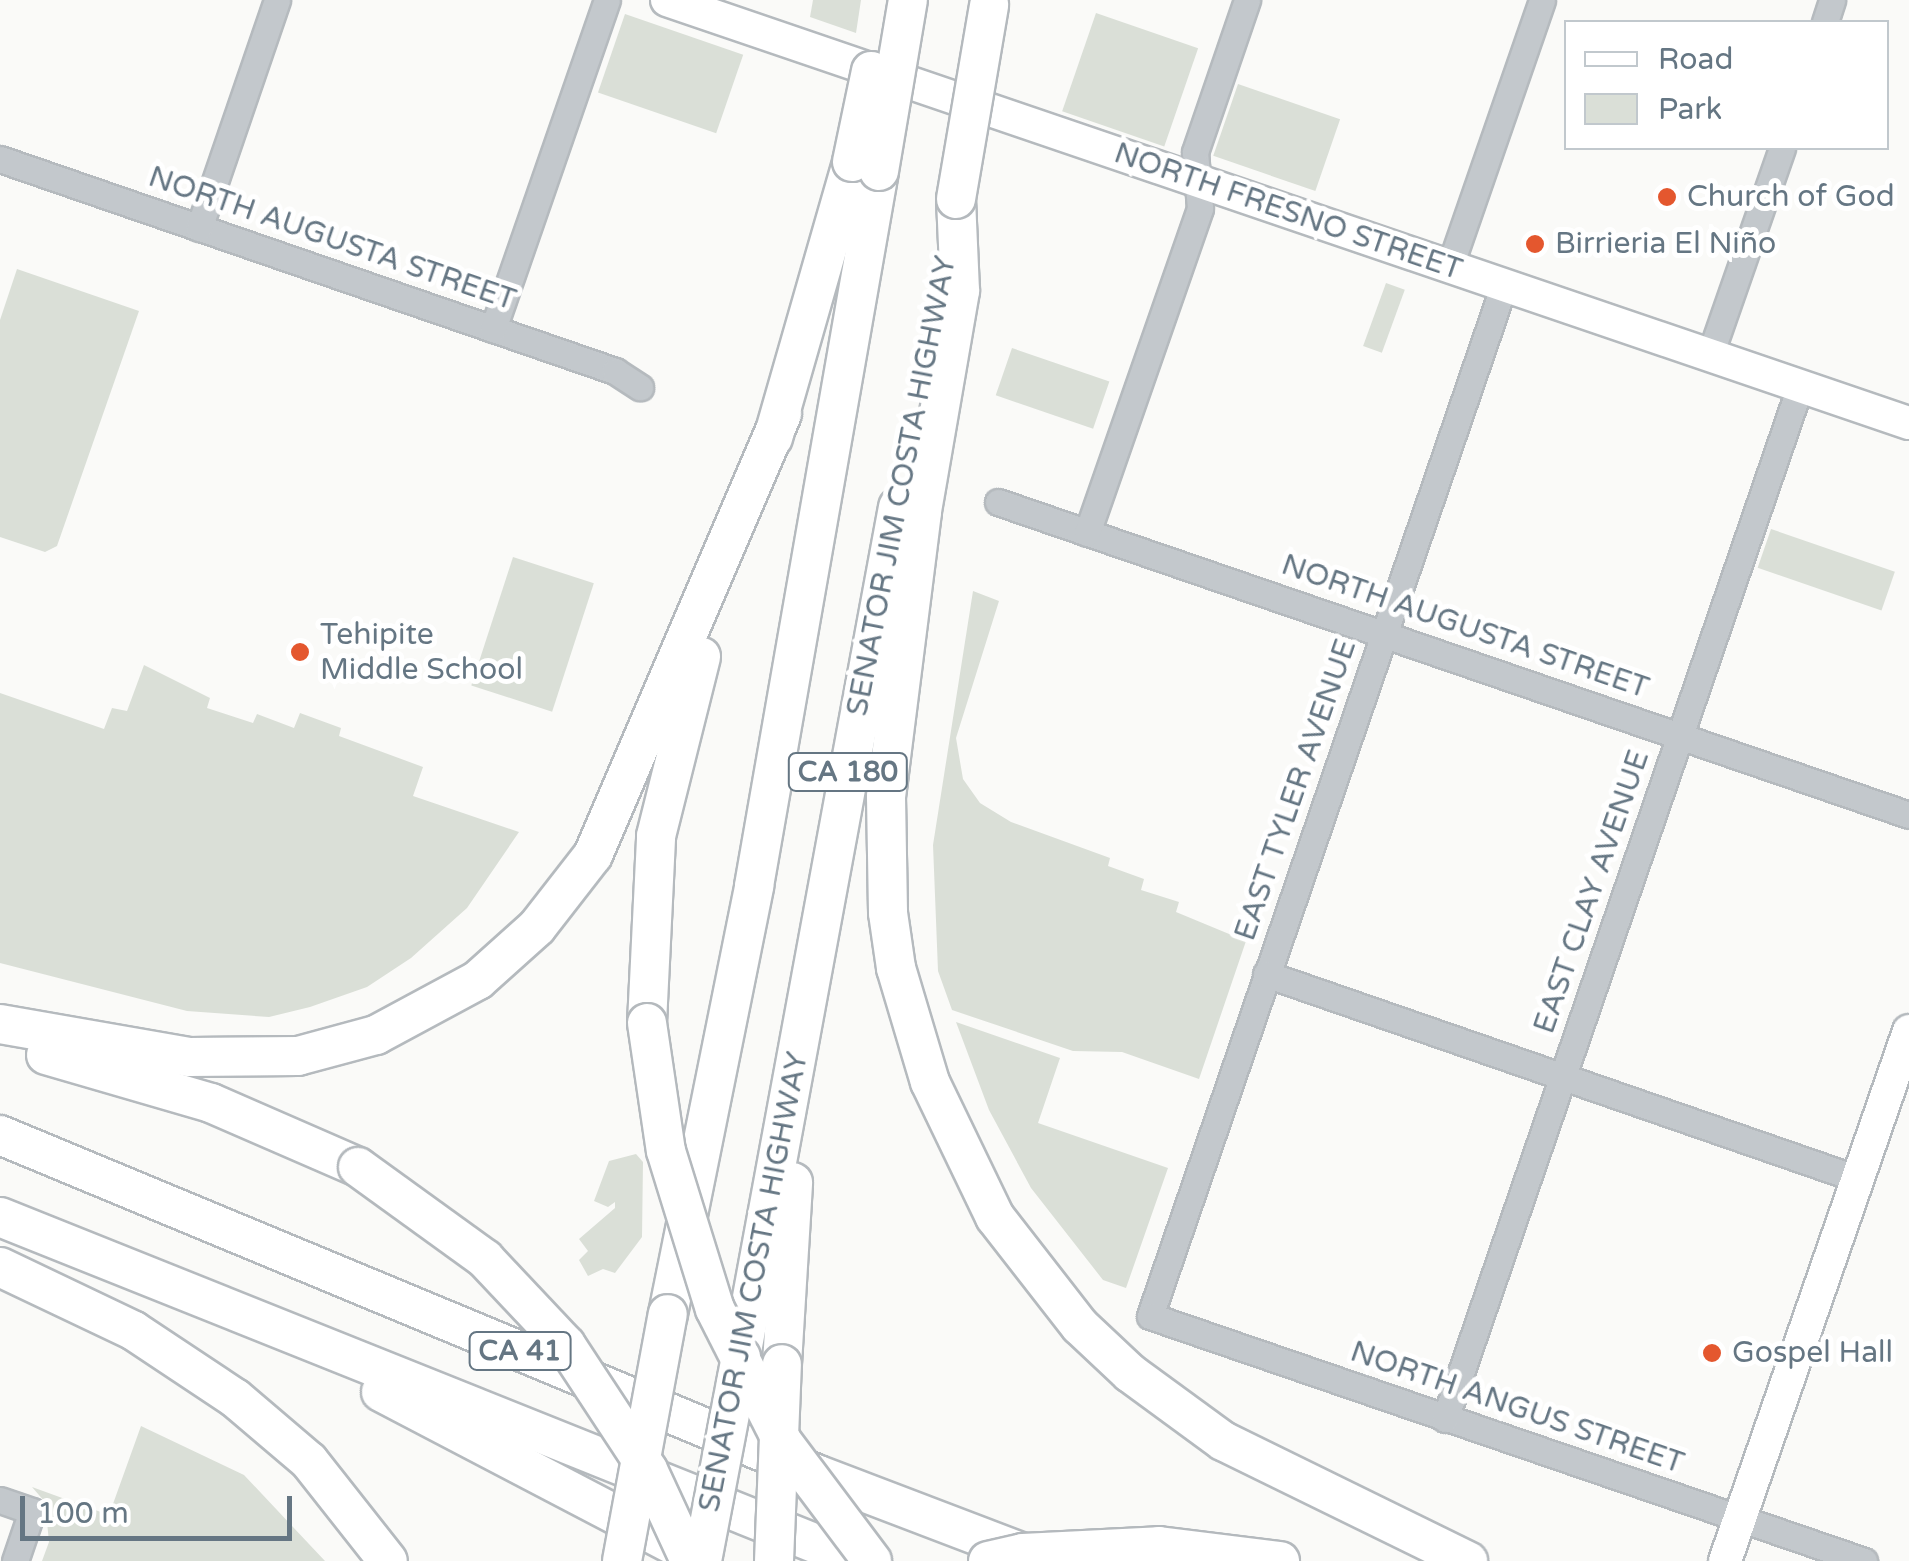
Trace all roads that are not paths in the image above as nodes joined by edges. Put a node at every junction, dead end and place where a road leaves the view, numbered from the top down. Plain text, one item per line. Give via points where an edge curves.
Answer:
1 (277, 0) edge
2 (607, 0) edge
3 (667, 0) edge
4 (898, 0) edge
5 (908, 0) edge
6 (1247, 0) edge
7 (1542, 0) edge
8 (989, 2) edge
9 (1781, 150) edge
10 (0, 159) edge
11 (865, 167) junction
12 (1197, 180) junction
13 (956, 199) junction
14 (199, 228) junction
15 (1450, 266) junction
16 (1504, 285) junction
17 (493, 329) junction
18 (1710, 356) junction
19 (1800, 386) junction
20 (640, 387) dead end
21 (782, 414) junction
22 (1909, 423) edge
23 (998, 502) dead end
24 (1087, 533) junction
25 (1384, 634) junction
26 (1680, 736) junction
27 (1909, 815) edge
28 (1266, 974) junction
29 (803, 1020) junction
30 (0, 1024) edge
31 (1909, 1031) edge
32 (0, 1042) edge
33 (1563, 1077) junction
34 (0, 1135) edge
35 (1858, 1179) junction
36 (0, 1217) edge
37 (0, 1267) edge
38 (202, 1298) junction
39 (1150, 1316) joint
40 (1445, 1419) junction
41 (0, 1500) edge
42 (1740, 1519) junction
43 (15, 1561) edge
44 (388, 1561) edge
45 (622, 1561) edge
46 (690, 1561) edge
47 (704, 1561) edge
48 (774, 1561) edge
49 (859, 1561) edge
50 (872, 1561) edge
51 (988, 1561) edge
52 (1043, 1561) edge
53 (1280, 1561) edge
54 (1468, 1561) edge
55 (1726, 1561) edge
56 (1864, 1561) edge

1 - 14 street
2 - 17 street
3 - 12 main road, NORTH FRESNO STREET
4 - 11 highway, bridge via 882,22
5 - 11 highway, CA 180, bridge
6 - 12 street via 1195,152
7 - 15 street
8 - 13 highway, SENATOR JIM COSTA HIGHWAY / CA 180, bridge
9 - 18 street
10 - 14 street, NORTH AUGUSTA STREET
11 - 21 highway
11 - 45 highway, CA 180, bridge via 754,886
12 - 15 main road, NORTH FRESNO STREET
12 - 24 street via 1200,208
13 - 29 highway, SENATOR JIM COSTA HIGHWAY / CA 180
13 - 54 highway via 960,291 922,512 886,796 890,932 930,1082 995,1217 1080,1326 1130,1372 1223,1441
14 - 17 street, NORTH AUGUSTA STREET
15 - 16 main road, NORTH FRESNO STREET
16 - 18 main road, NORTH FRESNO STREET
16 - 25 street, EAST TYLER AVENUE
17 - 20 street, NORTH AUGUSTA STREET
18 - 19 main road, NORTH FRESNO STREET
19 - 22 main road, NORTH FRESNO STREET
19 - 26 street, EAST CLAY AVENUE
21 - 30 highway via 594,855 537,927 478,980 376,1035 298,1056 190,1056
21 - 50 highway, bridge via 670,765 652,873 647,1023 666,1150 715,1309 782,1441
23 - 24 street, NORTH AUGUSTA STREET
24 - 25 street, NORTH AUGUSTA STREET
25 - 26 street, NORTH AUGUSTA STREET
25 - 28 street, EAST TYLER AVENUE
26 - 27 street, NORTH AUGUSTA STREET
26 - 33 street, EAST CLAY AVENUE
28 - 33 street
28 - 39 street, EAST TYLER AVENUE
29 - 47 highway, SENATOR JIM COSTA HIGHWAY / CA 180, bridge
29 - 48 highway, bridge
31 - 35 main road
32 - 46 highway, bridge via 210,1102 358,1167 485,1259 566,1345 648,1470
33 - 35 street
33 - 40 street, EAST CLAY AVENUE
34 - 52 highway, CA 41 via 816,1474
35 - 42 main road
36 - 38 highway, CA 41
37 - 44 highway via 134,1331 236,1398 308,1462
38 - 47 highway
38 - 49 highway, CA 41
39 - 40 street, NORTH ANGUS STREET
40 - 42 street, NORTH ANGUS STREET
41 - 43 street via 32,1511
42 - 55 main road
42 - 56 street, NORTH ANGUS STREET
51 - 53 highway, bridge via 1159,1546

